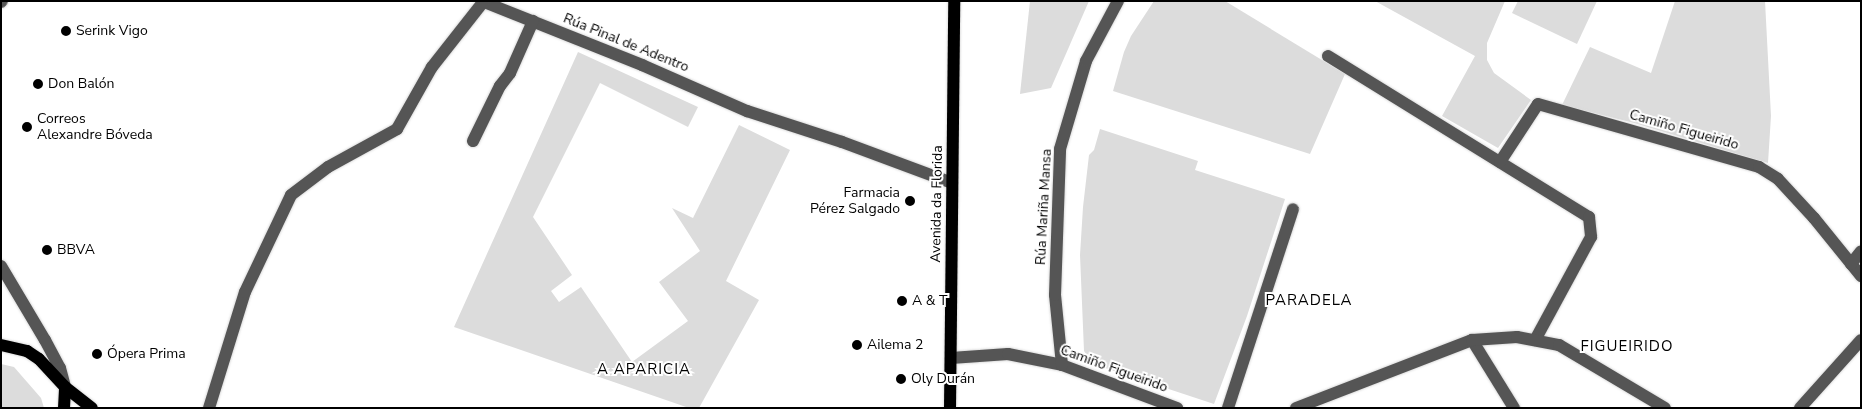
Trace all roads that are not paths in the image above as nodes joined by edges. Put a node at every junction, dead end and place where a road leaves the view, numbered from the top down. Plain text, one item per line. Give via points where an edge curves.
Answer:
1 (484, 1) edge
2 (954, 1) edge
3 (1118, 1) edge
4 (533, 22) junction
5 (1328, 56) dead end
6 (474, 141) dead end
7 (1500, 162) junction
8 (952, 183) junction
9 (1293, 209) dead end
10 (1861, 251) edge
11 (1851, 264) junction
12 (1, 266) edge
13 (1861, 276) edge
14 (1472, 340) junction
15 (1535, 340) junction
16 (1861, 340) edge
17 (1, 345) edge
18 (951, 358) junction
19 (1062, 365) junction
20 (66, 388) junction
21 (64, 408) edge
22 (92, 408) edge
23 (209, 408) edge
24 (950, 408) edge
25 (1177, 408) edge
26 (1228, 408) edge
27 (1296, 408) edge
28 (1514, 408) edge
29 (1665, 408) edge
30 (1800, 408) edge

1 - 4 street, Rúa Pinal de Adentro
1 - 23 street, Rúa Pinal de Adentro via 432,67 397,129 328,167 291,195 245,292
2 - 8 main road, Avenida da Florida
3 - 19 street, Rúa Mariña Mansa via 1086,61 1060,149 1056,295
4 - 6 street
4 - 8 street, Rúa Pinal de Adentro via 747,111
5 - 7 street
7 - 11 street, Camiño Figueirido via 1538,104 1759,167 1778,179
7 - 15 street via 1589,217 1591,237
8 - 18 main road, Avenida da Florida
9 - 26 street
10 - 11 street
11 - 13 street, Camiño Figueirido
12 - 20 street via 60,368
14 - 15 street via 1517,337
14 - 27 street
14 - 28 street
15 - 29 street via 1559,345
16 - 30 street
17 - 20 main road via 27,351
18 - 19 street, Camiño Figueirido via 1008,354
18 - 24 main road, Avenida da Florida
19 - 25 street, Camiño Figueirido
20 - 21 main road
20 - 22 main road

